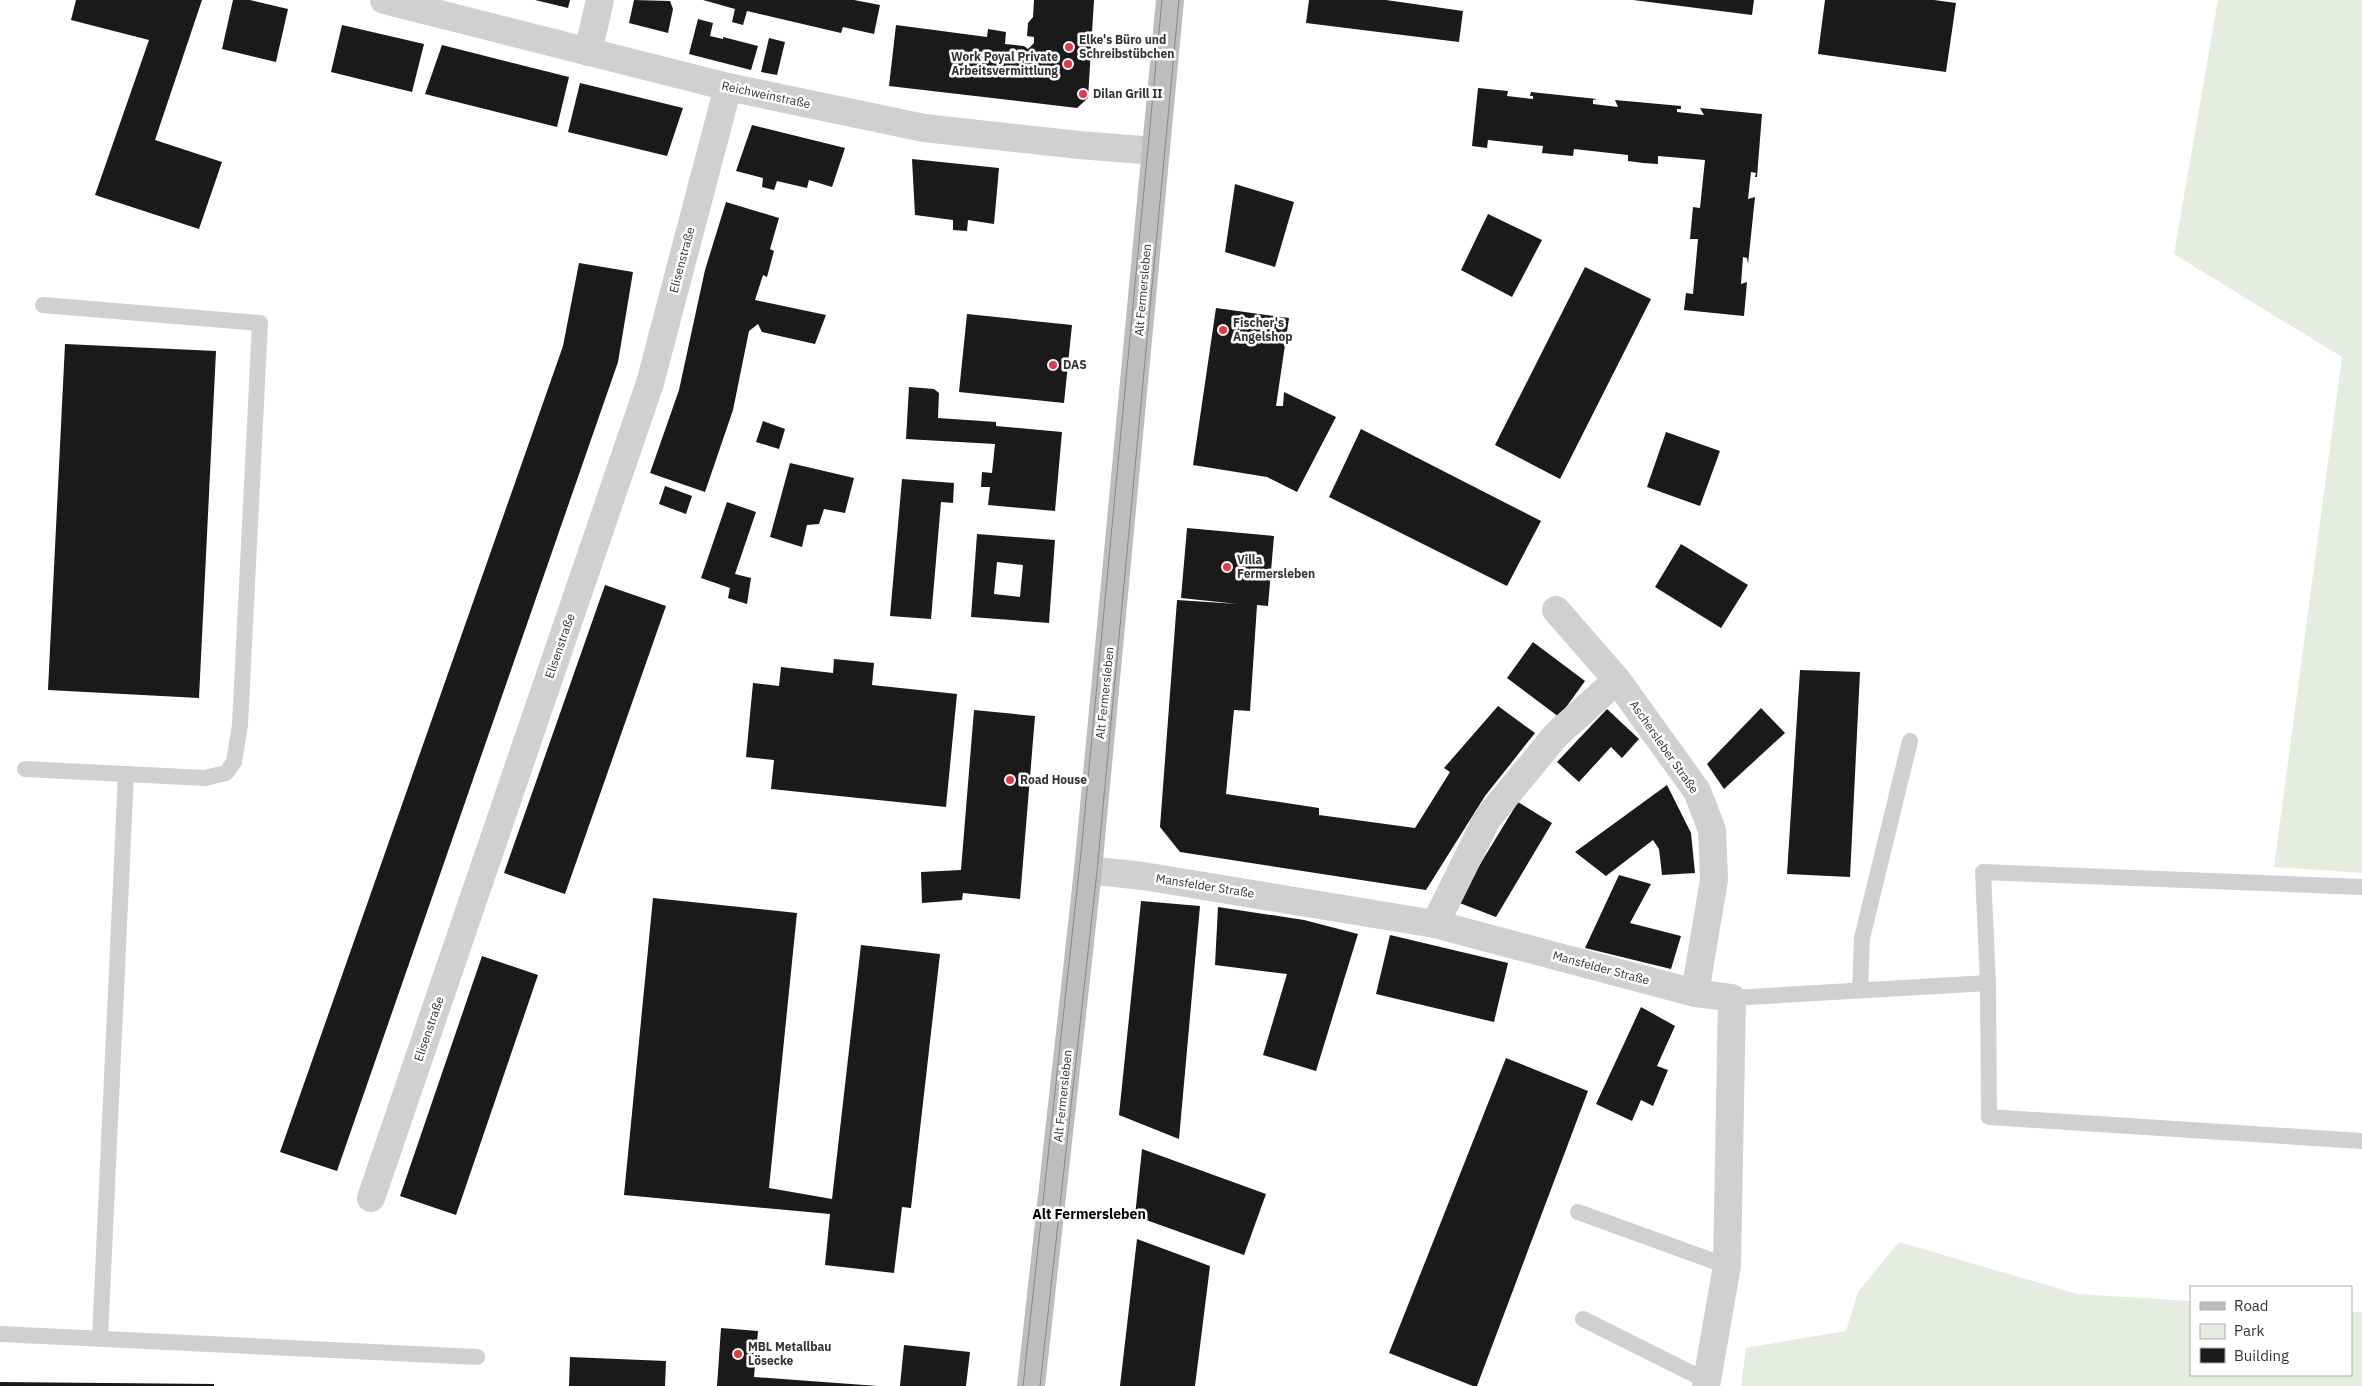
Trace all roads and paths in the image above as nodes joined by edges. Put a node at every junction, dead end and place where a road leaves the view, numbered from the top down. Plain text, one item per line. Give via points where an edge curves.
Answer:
1 (384, 0) edge
2 (600, 0) edge
3 (1170, 0) edge
4 (588, 52) junction
5 (728, 87) junction
6 (1156, 151) junction
7 (43, 305) dead end
8 (1556, 610) dead end
9 (1617, 680) junction
10 (1910, 741) dead end
11 (25, 769) dead end
12 (126, 774) junction
13 (1088, 870) junction
14 (2362, 887) edge
15 (1435, 924) junction
16 (1988, 983) junction
17 (1860, 990) junction
18 (1695, 993) junction
19 (1732, 998) junction
20 (2362, 1140) edge
21 (371, 1198) dead end
22 (1578, 1212) dead end
23 (1727, 1266) junction
24 (1583, 1319) dead end
25 (0, 1334) edge
26 (100, 1338) junction
27 (477, 1357) dead end
28 (1706, 1383) edge
29 (1031, 1386) edge

1 - 4 street, Reichweinstraße
2 - 4 street
3 - 6 main road, Alt Fermersleben
4 - 5 street, Reichweinstraße
5 - 6 street, Reichweinstraße via 924,128
5 - 21 street, Elisenstraße via 650,383
6 - 13 main road, Alt Fermersleben
7 - 12 lane via 260,323 240,725 234,762 226,773 205,778
8 - 9 street, Aschersleber Straße
9 - 15 street via 1556,735 1487,819
9 - 18 street, Aschersleber Straße via 1697,791 1712,830 1714,880
10 - 17 lane via 1862,938
11 - 12 lane
12 - 26 lane
13 - 15 street, Mansfelder Straße via 1143,876
13 - 29 main road, Alt Fermersleben
14 - 16 lane via 1983,872
15 - 18 street, Mansfelder Straße
16 - 17 lane
16 - 20 lane via 1989,1117
17 - 19 lane
18 - 19 street, Mansfelder Straße
19 - 23 street
22 - 23 lane
23 - 28 street
24 - 28 lane
25 - 26 lane
26 - 27 lane

